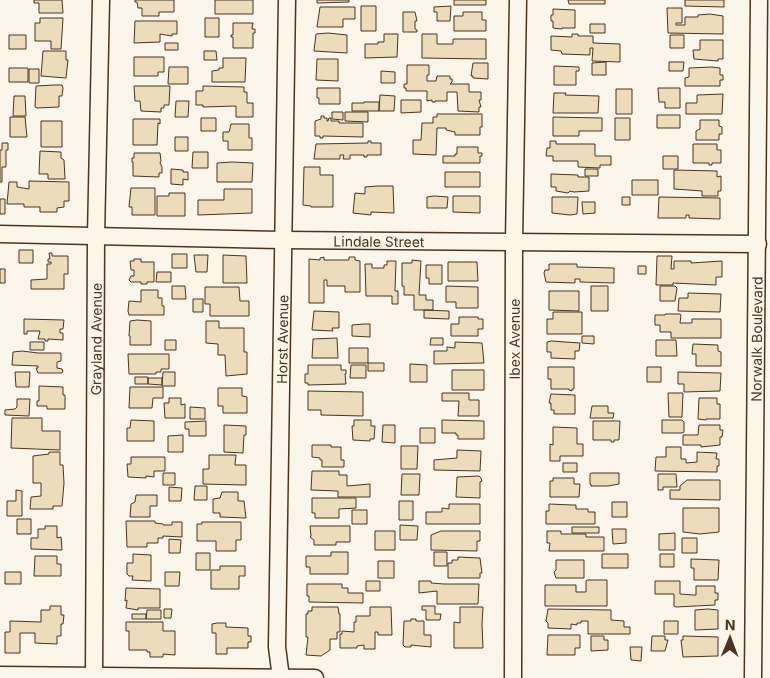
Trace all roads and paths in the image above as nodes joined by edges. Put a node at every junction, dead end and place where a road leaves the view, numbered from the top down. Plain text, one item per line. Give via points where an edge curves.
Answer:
1 (101, 0) edge
2 (287, 0) edge
3 (518, 0) edge
4 (759, 0) edge
5 (764, 101) edge
6 (0, 234) edge
7 (96, 236) junction
8 (283, 240) junction
9 (514, 242) junction
10 (758, 244) junction
11 (0, 675) edge
12 (94, 677) edge
13 (281, 678) edge
14 (315, 678) edge
15 (513, 678) edge
16 (753, 678) edge

1 - 7 street, Grayland Avenue
2 - 8 street, Horst Avenue
3 - 9 street, Ibex Avenue
4 - 5 street, Norwalk Boulevard
5 - 10 street, Norwalk Boulevard
6 - 7 street, Lindale Street
7 - 8 street, Lindale Street
7 - 12 street, Grayland Avenue
8 - 9 street, Lindale Street
8 - 13 street, Horst Avenue via 277,647
9 - 10 street, Lindale Street
9 - 15 street, Ibex Avenue
10 - 16 street, Norwalk Boulevard
11 - 12 street
12 - 13 street
13 - 14 street

